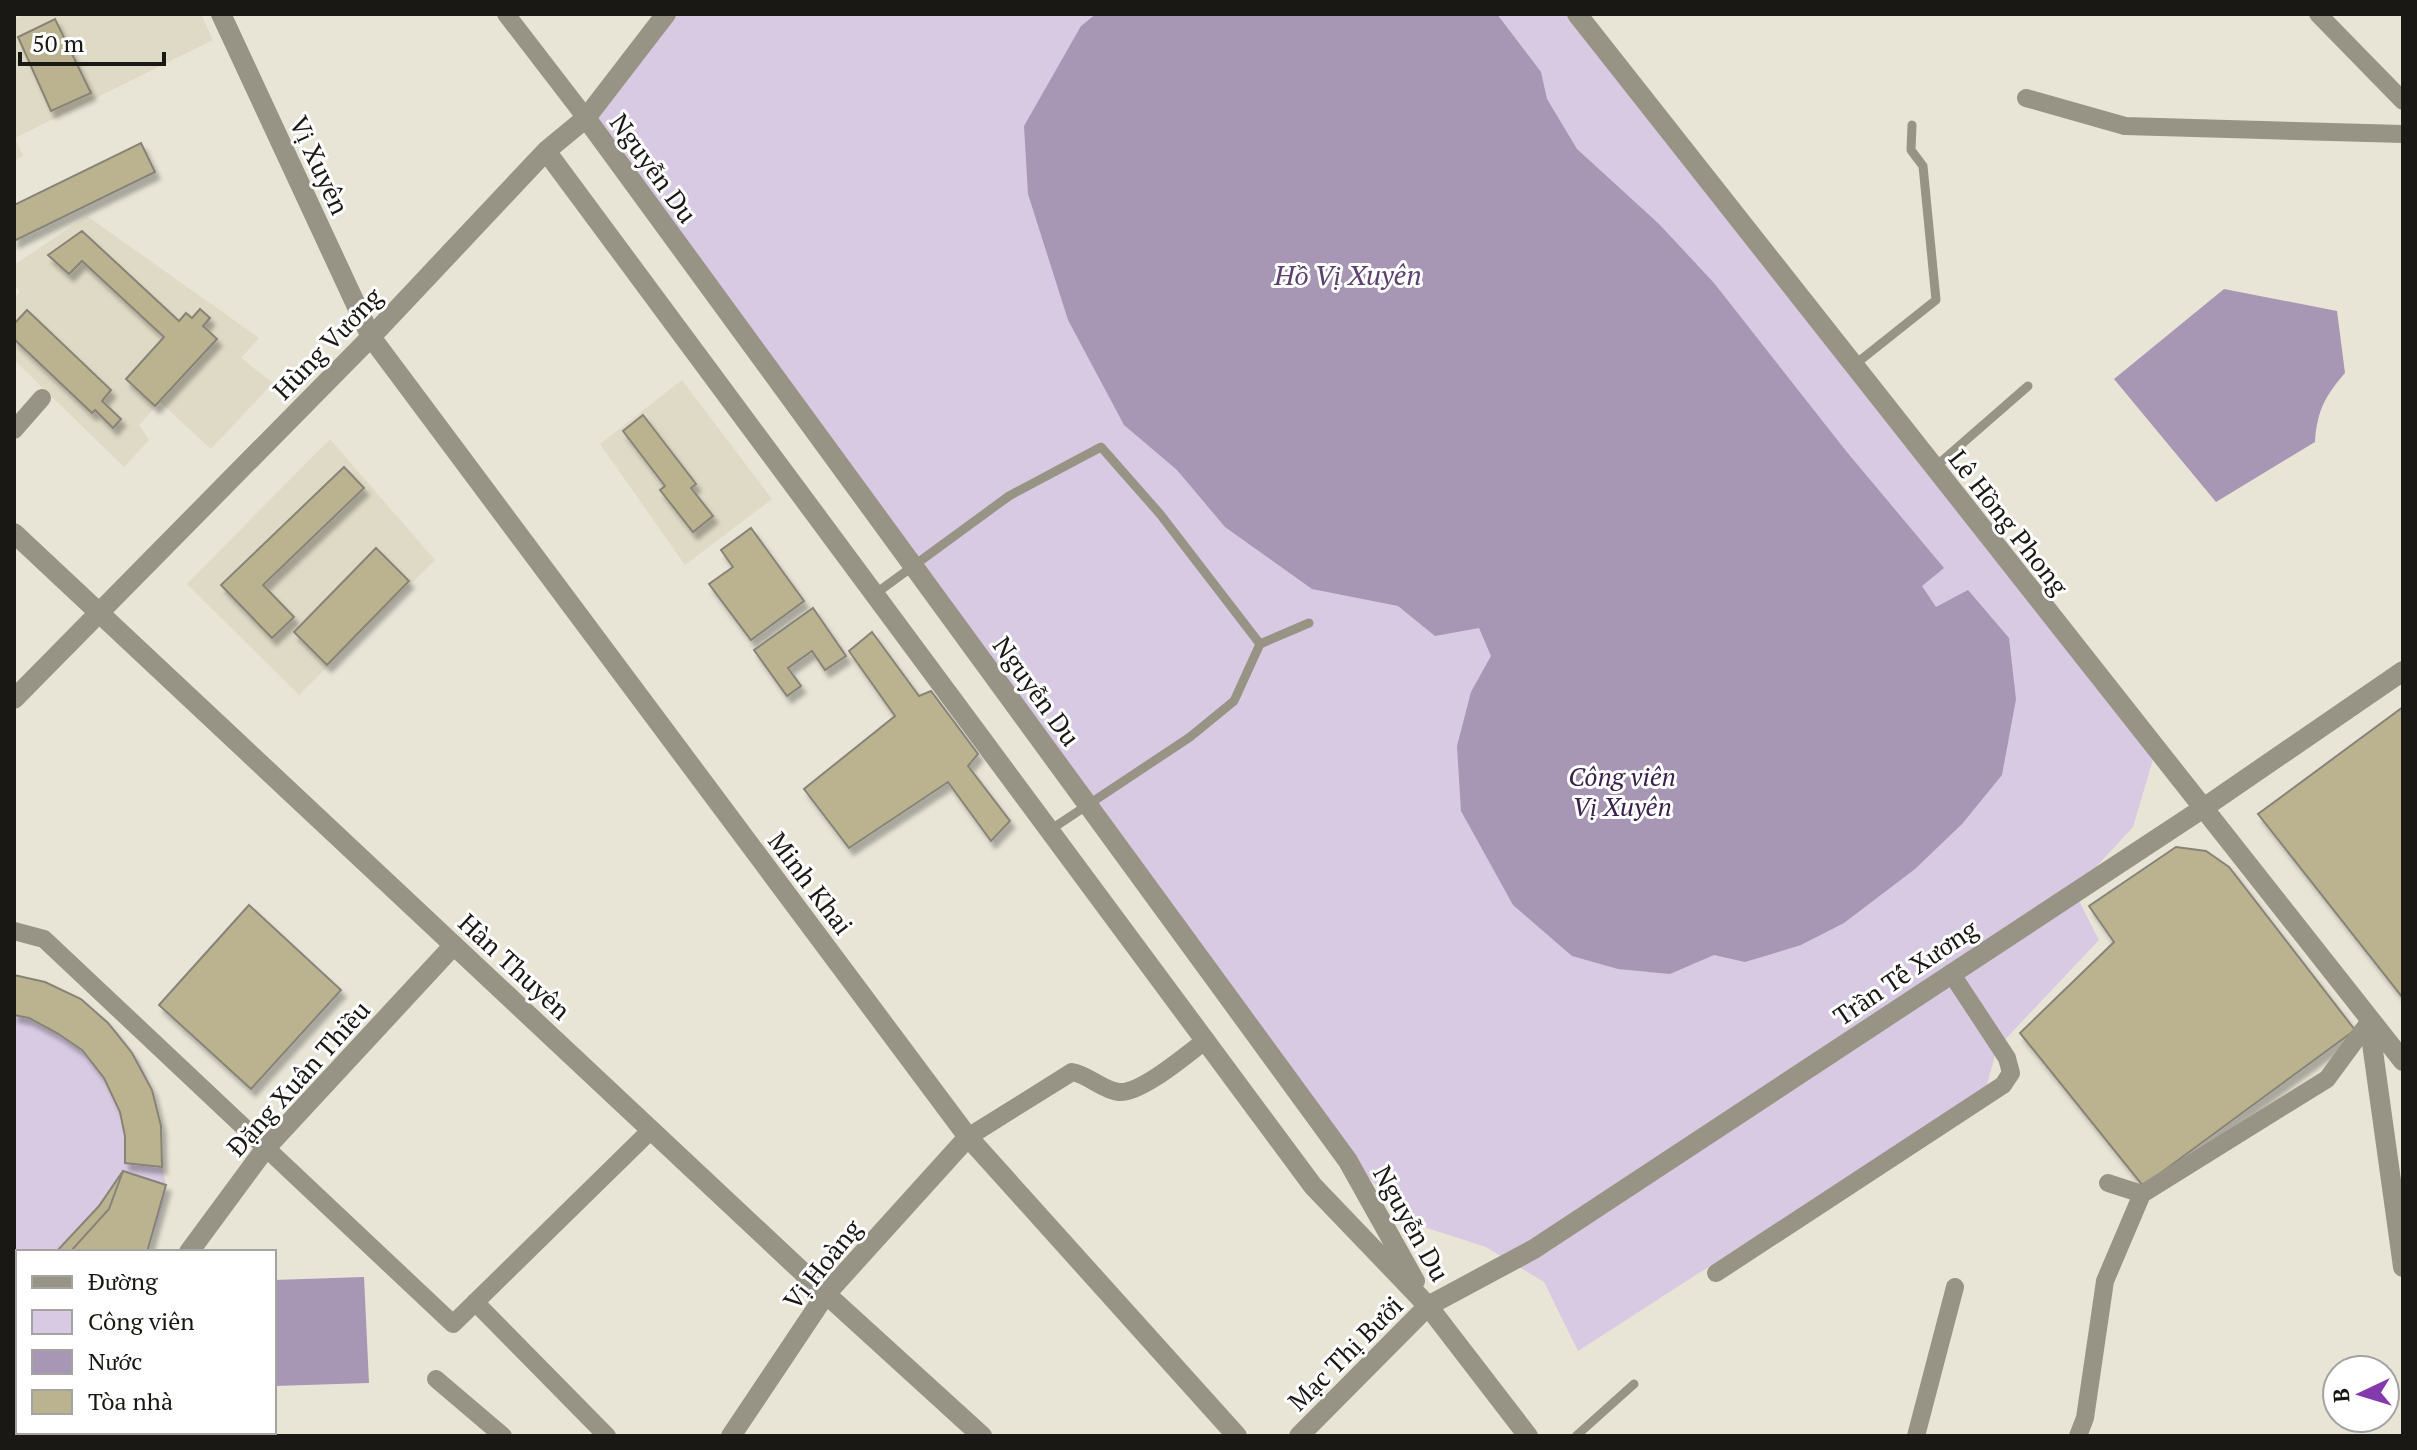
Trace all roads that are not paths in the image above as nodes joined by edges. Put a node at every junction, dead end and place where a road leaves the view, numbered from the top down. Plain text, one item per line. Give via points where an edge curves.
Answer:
1 (221, 14) edge
2 (506, 14) edge
3 (666, 14) edge
4 (1577, 14) edge
5 (2318, 14) edge
6 (2026, 98) dead end
7 (2403, 101) edge
8 (586, 118) junction
9 (1912, 125) dead end
10 (2403, 134) edge
11 (546, 151) junction
12 (371, 337) junction
13 (1853, 366) junction
14 (2028, 386) dead end
15 (42, 398) dead end
16 (14, 430) edge
17 (1934, 468) junction
18 (14, 533) edge
19 (912, 565) junction
20 (875, 594) junction
21 (100, 612) junction
22 (1309, 623) dead end
23 (1260, 644) junction
24 (2403, 671) edge
25 (14, 699) edge
26 (1089, 806) junction
27 (2202, 809) junction
28 (1050, 830) junction
29 (14, 931) edge
30 (454, 945) junction
31 (1951, 973) junction
32 (2369, 1022) junction
33 (1206, 1040) junction
34 (2403, 1061) edge
35 (651, 1130) junction
36 (968, 1137) junction
37 (265, 1149) junction
38 (2108, 1183) dead end
39 (2142, 1194) junction
40 (190, 1250) edge
41 (2403, 1267) edge
42 (1716, 1273) dead end
43 (1955, 1287) dead end
44 (826, 1294) junction
45 (475, 1302) junction
46 (1428, 1306) junction
47 (436, 1379) dead end
48 (1634, 1384) dead end
49 (503, 1436) edge
50 (607, 1436) edge
51 (731, 1436) edge
52 (982, 1436) edge
53 (1237, 1436) edge
54 (1299, 1436) edge
55 (1528, 1436) edge
56 (1576, 1436) edge
57 (1916, 1436) edge
58 (2078, 1436) edge

1 - 12 street, Vị Xuyên
2 - 8 street
3 - 8 street, Hùng Vương
4 - 13 street, Lê Hồng Phong
5 - 7 street
6 - 10 street via 2125,126
8 - 11 street, Hùng Vương
8 - 19 street, Nguyễn Du
9 - 13 lane via 1911,150 1923,166 1936,300
11 - 12 street, Hùng Vương
11 - 20 street, Nguyễn Du
12 - 21 street, Hùng Vương
12 - 36 street, Minh Khai
13 - 17 street, Lê Hồng Phong
14 - 17 lane
15 - 16 street
17 - 27 street, Lê Hồng Phong
18 - 21 street, Hàn Thuyên
19 - 20 lane
19 - 23 lane via 1009,496 1101,447
19 - 26 street, Nguyễn Du
20 - 28 street, Nguyễn Du
21 - 25 street, Hùng Vương
21 - 30 street, Hàn Thuyên
22 - 23 lane
23 - 26 lane via 1234,701
24 - 27 street, Trần Tế Xương
26 - 28 lane
26 - 46 street, Nguyễn Du via 1348,1161
27 - 31 street, Trần Tế Xương
27 - 32 street, Lê Hồng Phong
28 - 33 street, Nguyễn Du
29 - 37 street via 44,939
30 - 35 street, Hàn Thuyên
30 - 37 street, Đặng Xuân Thiều
31 - 42 street via 2007,1058 2011,1073 2003,1085
31 - 46 street, Trần Tế Xương via 1534,1249
32 - 34 street, Lê Hồng Phong
32 - 39 street via 2327,1079
32 - 41 street
33 - 36 street via 1135,1090 1118,1092 1072,1072
33 - 46 street, Nguyễn Du via 1313,1186
35 - 44 street, Hàn Thuyên
35 - 45 street
36 - 44 street, Vị Hoàng
36 - 53 street, Minh Khai
37 - 40 street, Đặng Xuân Thiều
37 - 45 street via 453,1324
38 - 39 street
39 - 58 street via 2105,1281
43 - 57 street
44 - 51 street, Vị Hoàng
44 - 52 street, Hàn Thuyên
45 - 50 street
46 - 54 street, Mạc Thị Bưởi
46 - 55 street, Nguyễn Du
47 - 49 street
48 - 56 lane

